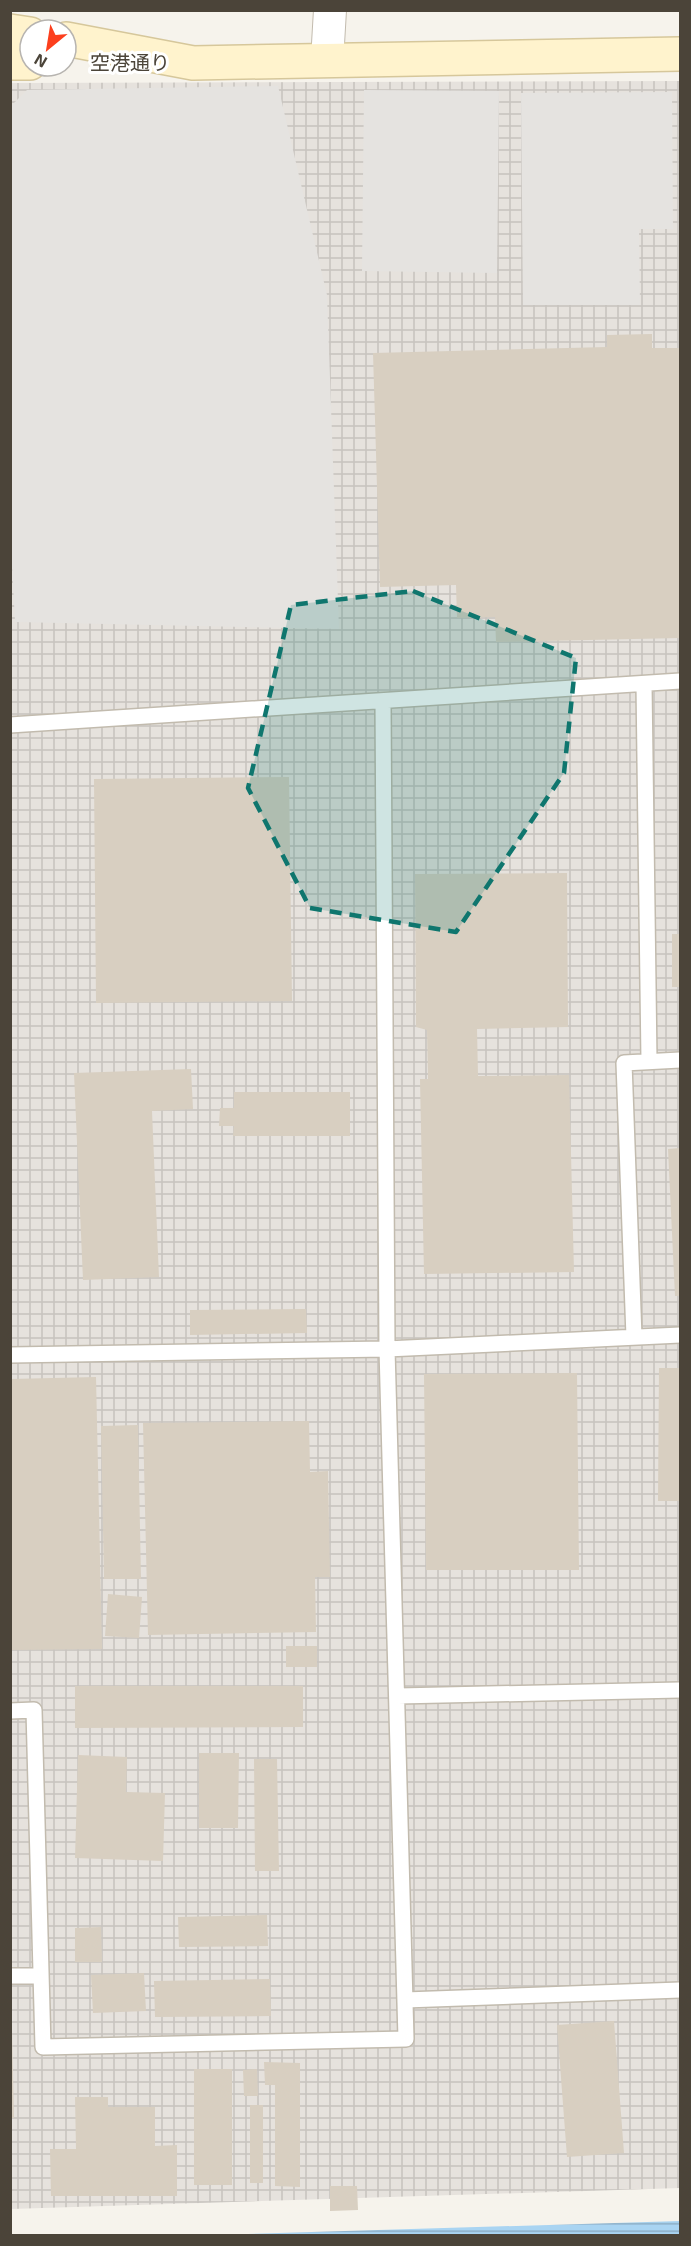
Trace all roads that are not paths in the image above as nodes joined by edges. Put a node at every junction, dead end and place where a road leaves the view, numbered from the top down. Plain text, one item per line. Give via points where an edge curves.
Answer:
1 (330, 10) edge
2 (78, 41) edge
3 (681, 54) edge
4 (327, 62) junction
5 (78, 63) edge
6 (193, 63) junction
7 (681, 681) edge
8 (644, 684) junction
9 (383, 701) junction
10 (10, 725) edge
11 (681, 1060) edge
12 (649, 1061) junction
13 (681, 1335) edge
14 (634, 1337) junction
15 (387, 1349) junction
16 (10, 1355) edge
17 (681, 1690) edge
18 (398, 1696) junction
19 (10, 1711) edge
20 (10, 1976) edge
21 (41, 1976) junction
22 (681, 1990) edge
23 (405, 2000) junction

1 - 4 street
2 - 6 street
3 - 4 street
4 - 6 street
5 - 6 street, 空港通り
7 - 8 lane
8 - 9 lane
8 - 12 lane
9 - 10 lane
9 - 15 lane
11 - 12 lane
12 - 14 lane via 624,1063
13 - 14 lane
14 - 15 lane
15 - 16 lane
15 - 18 lane
17 - 18 lane
18 - 23 lane
19 - 21 lane via 34,1710
20 - 21 lane
21 - 23 lane via 43,2047 406,2039
22 - 23 lane

